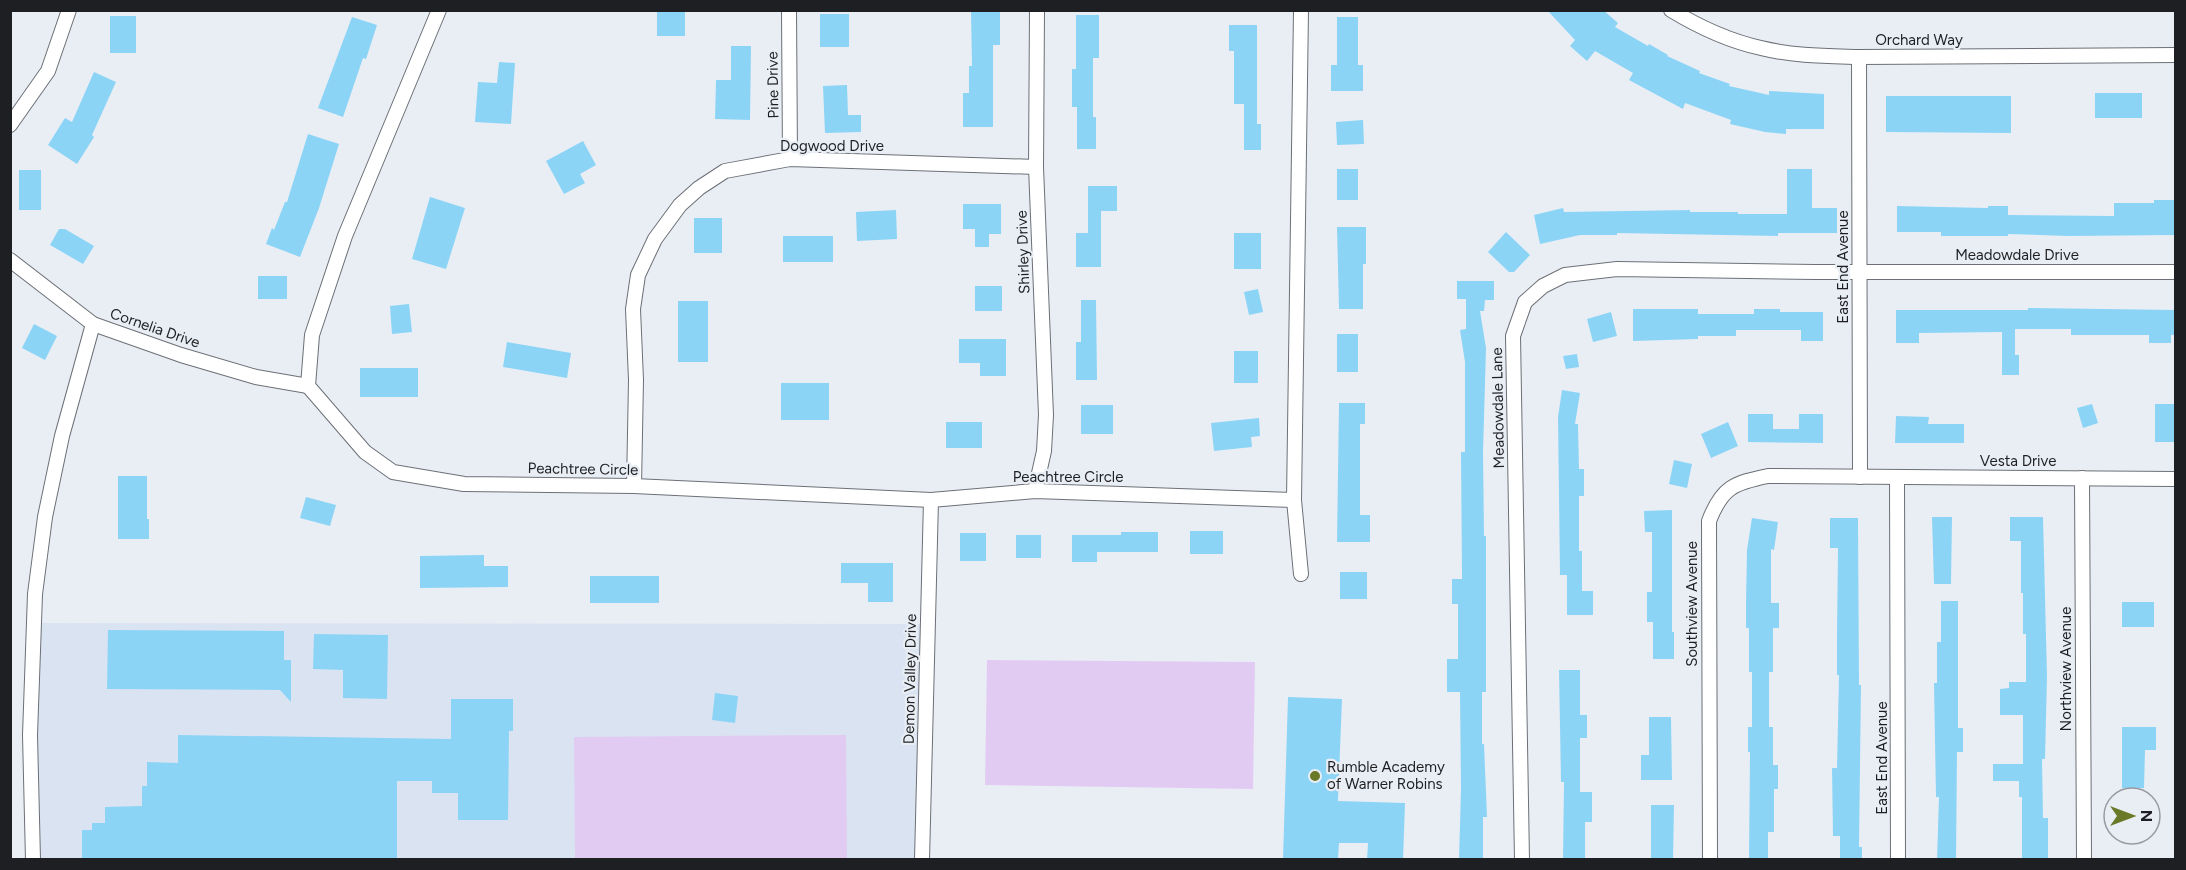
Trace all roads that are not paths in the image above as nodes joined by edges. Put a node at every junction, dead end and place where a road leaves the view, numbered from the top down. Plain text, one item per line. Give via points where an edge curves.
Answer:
1 (69, 10) edge
2 (440, 10) edge
3 (789, 10) edge
4 (1036, 10) edge
5 (1301, 10) edge
6 (1671, 10) edge
7 (2175, 55) edge
8 (1859, 57) junction
9 (10, 125) edge
10 (790, 159) junction
11 (1036, 167) junction
12 (10, 260) edge
13 (1859, 271) junction
14 (2175, 272) edge
15 (93, 324) junction
16 (308, 386) junction
17 (1860, 477) junction
18 (1897, 477) junction
19 (2082, 478) junction
20 (2175, 478) edge
21 (634, 486) junction
22 (1035, 491) junction
23 (931, 500) junction
24 (1294, 500) junction
25 (1301, 574) dead end
26 (33, 860) edge
27 (922, 860) edge
28 (1522, 860) edge
29 (1710, 860) edge
30 (1899, 860) edge
31 (2084, 860) edge

1 - 9 street via 48,72
2 - 16 street via 345,236 312,335
3 - 10 street, Pine Drive
4 - 11 street, Shirley Drive
5 - 24 street
6 - 8 street, Orchard Way via 1726,38 1762,49
7 - 8 street, Orchard Way
8 - 13 street, East End Avenue
10 - 11 street, Dogwood Drive
10 - 21 street, Dogwood Drive via 725,171 680,205 655,239 638,275 633,309
11 - 22 street, Shirley Drive via 1046,415 1044,451
12 - 15 street, Cornelia Drive
13 - 14 street, Meadowdale Drive
13 - 17 street, East End Avenue
13 - 28 street, Meadowdale Lane via 1617,269 1565,275 1543,286 1525,302 1513,336
15 - 16 street, Cornelia Drive via 245,374
15 - 26 street via 62,436 45,517 35,594 30,735
16 - 21 street, Peachtree Circle via 366,452 393,472 464,484
17 - 18 street, Vesta Drive
17 - 29 street, Southview Avenue via 1768,476 1733,486 1716,502 1709,521
18 - 19 street, Vesta Drive
18 - 30 street, East End Avenue
19 - 20 street, Vesta Drive
19 - 31 street, Northview Avenue
21 - 23 street, Peachtree Circle
22 - 23 street, Peachtree Circle
22 - 24 street, Peachtree Circle
23 - 27 street, Demon Valley Drive
24 - 25 street

